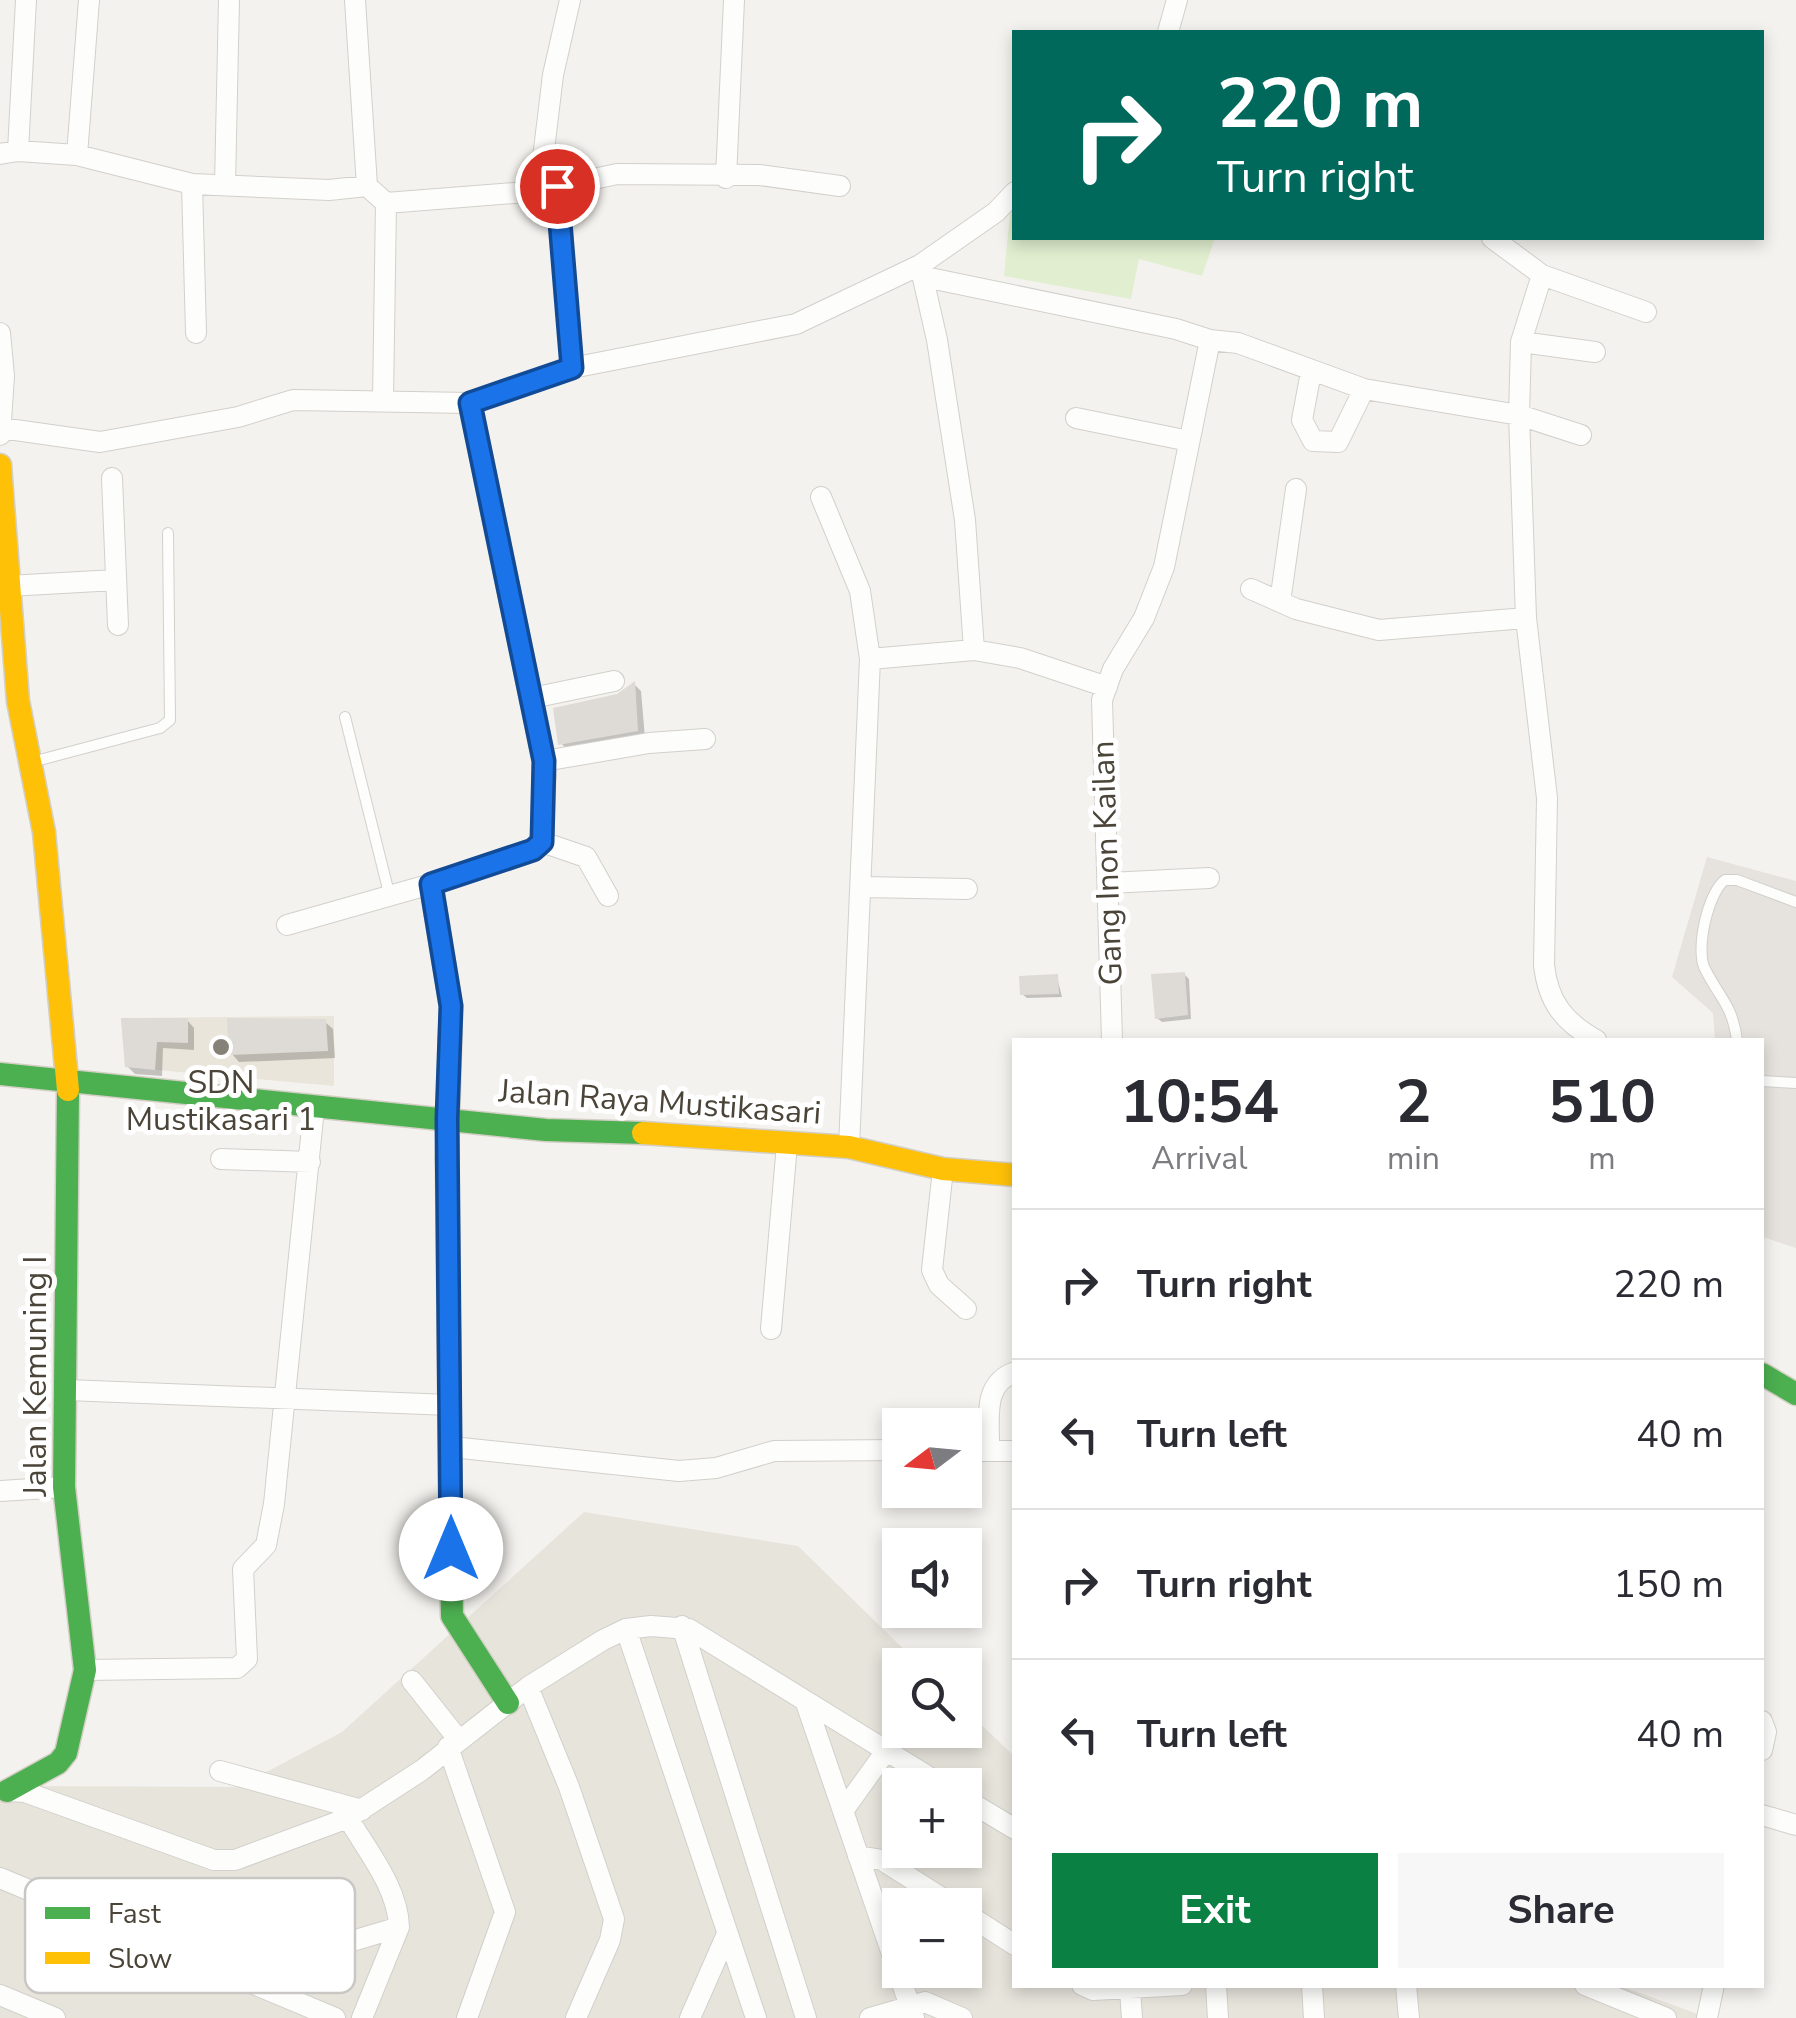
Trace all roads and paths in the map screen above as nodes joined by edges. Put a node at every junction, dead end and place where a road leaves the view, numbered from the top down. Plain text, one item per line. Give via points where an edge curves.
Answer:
1 (26, 0) edge
2 (89, 0) edge
3 (230, 0) edge
4 (355, 0) edge
5 (570, 0) edge
6 (734, 0) edge
7 (1177, 0) edge
8 (1169, 30) edge
9 (9, 153) edge
10 (77, 156) junction
11 (726, 178) junction
12 (192, 184) junction
13 (225, 184) junction
14 (367, 186) junction
15 (840, 186) dead end
16 (548, 189) junction
17 (1012, 195) edge
18 (386, 203) junction
19 (1495, 240) edge
20 (923, 271) junction
21 (1542, 275) junction
22 (1646, 312) dead end
23 (0, 333) edge
24 (196, 334) dead end
25 (1210, 340) junction
26 (1521, 342) junction
27 (1595, 352) dead end
28 (572, 368) junction
29 (1312, 372) junction
30 (1364, 389) junction
31 (383, 400) junction
32 (470, 403) junction
33 (1519, 416) junction
34 (1076, 418) dead end
35 (0, 432) edge
36 (1580, 435) dead end
37 (1189, 441) junction
38 (0, 466) edge
39 (112, 478) dead end
40 (1296, 489) dead end
41 (821, 497) dead end
42 (168, 533) dead end
43 (116, 580) junction
44 (8, 586) junction
45 (1252, 588) dead end
46 (1280, 602) junction
47 (1526, 618) junction
48 (118, 625) dead end
49 (974, 650) junction
50 (870, 659) junction
51 (614, 681) dead end
52 (1107, 686) junction
53 (532, 698) junction
54 (344, 718) dead end
55 (705, 739) dead end
56 (544, 761) junction
57 (32, 762) junction
58 (542, 842) junction
59 (1209, 878) dead end
60 (1109, 883) junction
61 (431, 884) junction
62 (863, 887) junction
63 (967, 889) dead end
64 (389, 893) junction
65 (608, 896) dead end
66 (1796, 902) edge
67 (287, 924) dead end
68 (1112, 1038) edge
69 (1593, 1038) edge
70 (1737, 1038) edge
71 (0, 1074) edge
72 (68, 1080) junction
73 (1764, 1081) edge
74 (1796, 1083) edge
75 (314, 1108) junction
76 (447, 1119) junction
77 (786, 1144) junction
78 (848, 1148) junction
79 (221, 1159) dead end
80 (310, 1162) junction
81 (943, 1169) junction
82 (1012, 1175) edge
83 (966, 1308) dead end
84 (771, 1329) dead end
85 (1012, 1373) edge
86 (1764, 1377) edge
87 (66, 1390) junction
88 (1796, 1394) edge
89 (284, 1400) junction
90 (450, 1405) junction
91 (452, 1447) junction
92 (882, 1450) edge
93 (982, 1451) edge
94 (989, 1451) junction
95 (1012, 1451) edge
96 (64, 1487) junction
97 (0, 1491) edge
98 (682, 1626) junction
99 (626, 1629) junction
100 (86, 1670) junction
101 (412, 1680) dead end
102 (528, 1687) junction
103 (508, 1702) junction
104 (807, 1706) junction
105 (453, 1743) junction
106 (886, 1752) junction
107 (913, 1768) edge
108 (220, 1771) dead end
109 (3, 1792) edge
110 (982, 1810) edge
111 (842, 1811) junction
112 (356, 1814) junction
113 (1764, 1816) edge
114 (1796, 1825) edge
115 (1012, 1828) edge
116 (858, 1856) junction
117 (0, 1878) edge
118 (25, 1888) edge
119 (926, 1888) edge
120 (982, 1924) edge
121 (399, 1927) junction
122 (728, 1934) junction
123 (355, 1940) edge
124 (1012, 1943) edge
125 (1089, 1988) edge
126 (1151, 1988) edge
127 (1216, 1988) edge
128 (1312, 1988) edge
129 (1407, 1988) edge
130 (1590, 1988) edge
131 (1713, 1988) edge
132 (1130, 1990) junction
133 (276, 1993) edge
134 (0, 1995) edge
135 (912, 2011) edge
136 (1629, 2012) edge
137 (1415, 2016) edge
138 (55, 2018) edge
139 (335, 2018) edge
140 (362, 2018) edge
141 (467, 2018) edge
142 (576, 2018) edge
143 (690, 2018) edge
144 (756, 2018) edge
145 (806, 2018) edge
146 (870, 2018) edge
147 (962, 2018) edge
148 (1132, 2018) edge
149 (1218, 2018) edge
150 (1314, 2018) edge
151 (1666, 2018) edge
152 (1707, 2018) edge

1 - 9 street
2 - 10 street
3 - 13 street
4 - 14 street
5 - 16 street via 553,75
6 - 11 street
7 - 8 street
9 - 10 street
10 - 12 street
11 - 15 street via 760,175
11 - 16 street via 616,174
12 - 13 street
12 - 24 street
13 - 14 street
14 - 18 street
16 - 18 street
16 - 28 street
17 - 20 street
18 - 31 street
19 - 21 street
20 - 25 street
20 - 28 street via 796,324
20 - 49 street via 964,520
21 - 22 street
21 - 26 street
23 - 35 street
25 - 29 street
25 - 37 street
26 - 27 street
26 - 33 street
28 - 32 street
29 - 30 street
29 - 30 street via 1302,420 1313,441 1338,442
30 - 33 street
31 - 32 street
31 - 35 street via 293,400 100,442
32 - 53 street
33 - 36 street
33 - 47 street
34 - 37 street
37 - 52 street via 1164,567
38 - 44 street, Jalan Kemuning I
39 - 43 street
40 - 46 street
41 - 50 street via 860,590
42 - 57 lane via 170,720
43 - 44 street
43 - 48 street
44 - 57 street, Jalan Kemuning I via 18,702
45 - 46 street
46 - 47 street via 1380,630
47 - 69 street via 1547,798 1546,988 1565,1018
49 - 50 street
49 - 52 street
50 - 62 street
51 - 53 street
52 - 60 street, Gang Inon Kailan via 1102,700
53 - 56 street
54 - 64 lane
55 - 56 street
56 - 58 street
57 - 72 street, Jalan Kemuning I
58 - 61 street
58 - 65 street via 586,856
59 - 60 street
60 - 68 street, Gang Inon Kailan
61 - 64 street
61 - 76 street via 451,1006
62 - 63 street
62 - 78 street
64 - 67 street
66 - 70 lane via 1736,880 1716,889 1702,955 1734,1013
71 - 72 street, Jalan Raya Mustikasari
72 - 75 street, Jalan Raya Mustikasari
72 - 87 street, Jalan Kemuning I
73 - 74 lane
75 - 76 street, Jalan Raya Mustikasari
75 - 80 street
76 - 77 street, Jalan Raya Mustikasari
76 - 90 street
77 - 78 street, Jalan Raya Mustikasari
77 - 84 street
78 - 81 street, Jalan Raya Mustikasari
79 - 80 street
80 - 89 street
81 - 82 street, Jalan Raya Mustikasari
81 - 83 street via 932,1270
85 - 94 street via 990,1394
86 - 88 street
87 - 89 street
87 - 96 street, Jalan Kemuning I
89 - 90 street
89 - 100 street via 266,1544 243,1569 249,1652 244,1664
90 - 91 street
91 - 92 street via 679,1472 774,1451
91 - 103 street via 452,1616
93 - 94 street
94 - 95 street
96 - 97 street
96 - 100 street, Jalan Kemuning I
98 - 99 street
98 - 104 street
98 - 145 street
99 - 102 street
99 - 122 street
100 - 109 street via 66,1754
101 - 105 street
102 - 103 street
102 - 142 street via 614,1919
103 - 105 street
104 - 106 street
104 - 111 street
105 - 112 street
105 - 141 street via 504,1912
106 - 107 street
106 - 111 street
108 - 112 street
109 - 112 street via 25,1792 224,1862
110 - 115 street
111 - 116 street
112 - 121 street via 393,1894
113 - 114 street
116 - 119 street via 882,1860
116 - 135 street
117 - 118 street
120 - 124 street
121 - 123 street
121 - 140 street
122 - 143 street
122 - 144 street
125 - 132 street
126 - 132 street
127 - 149 street
128 - 150 street
129 - 137 street
130 - 136 street
131 - 152 street
132 - 148 street
133 - 139 street
134 - 138 street
135 - 146 street
135 - 147 street via 936,2004
136 - 151 street

